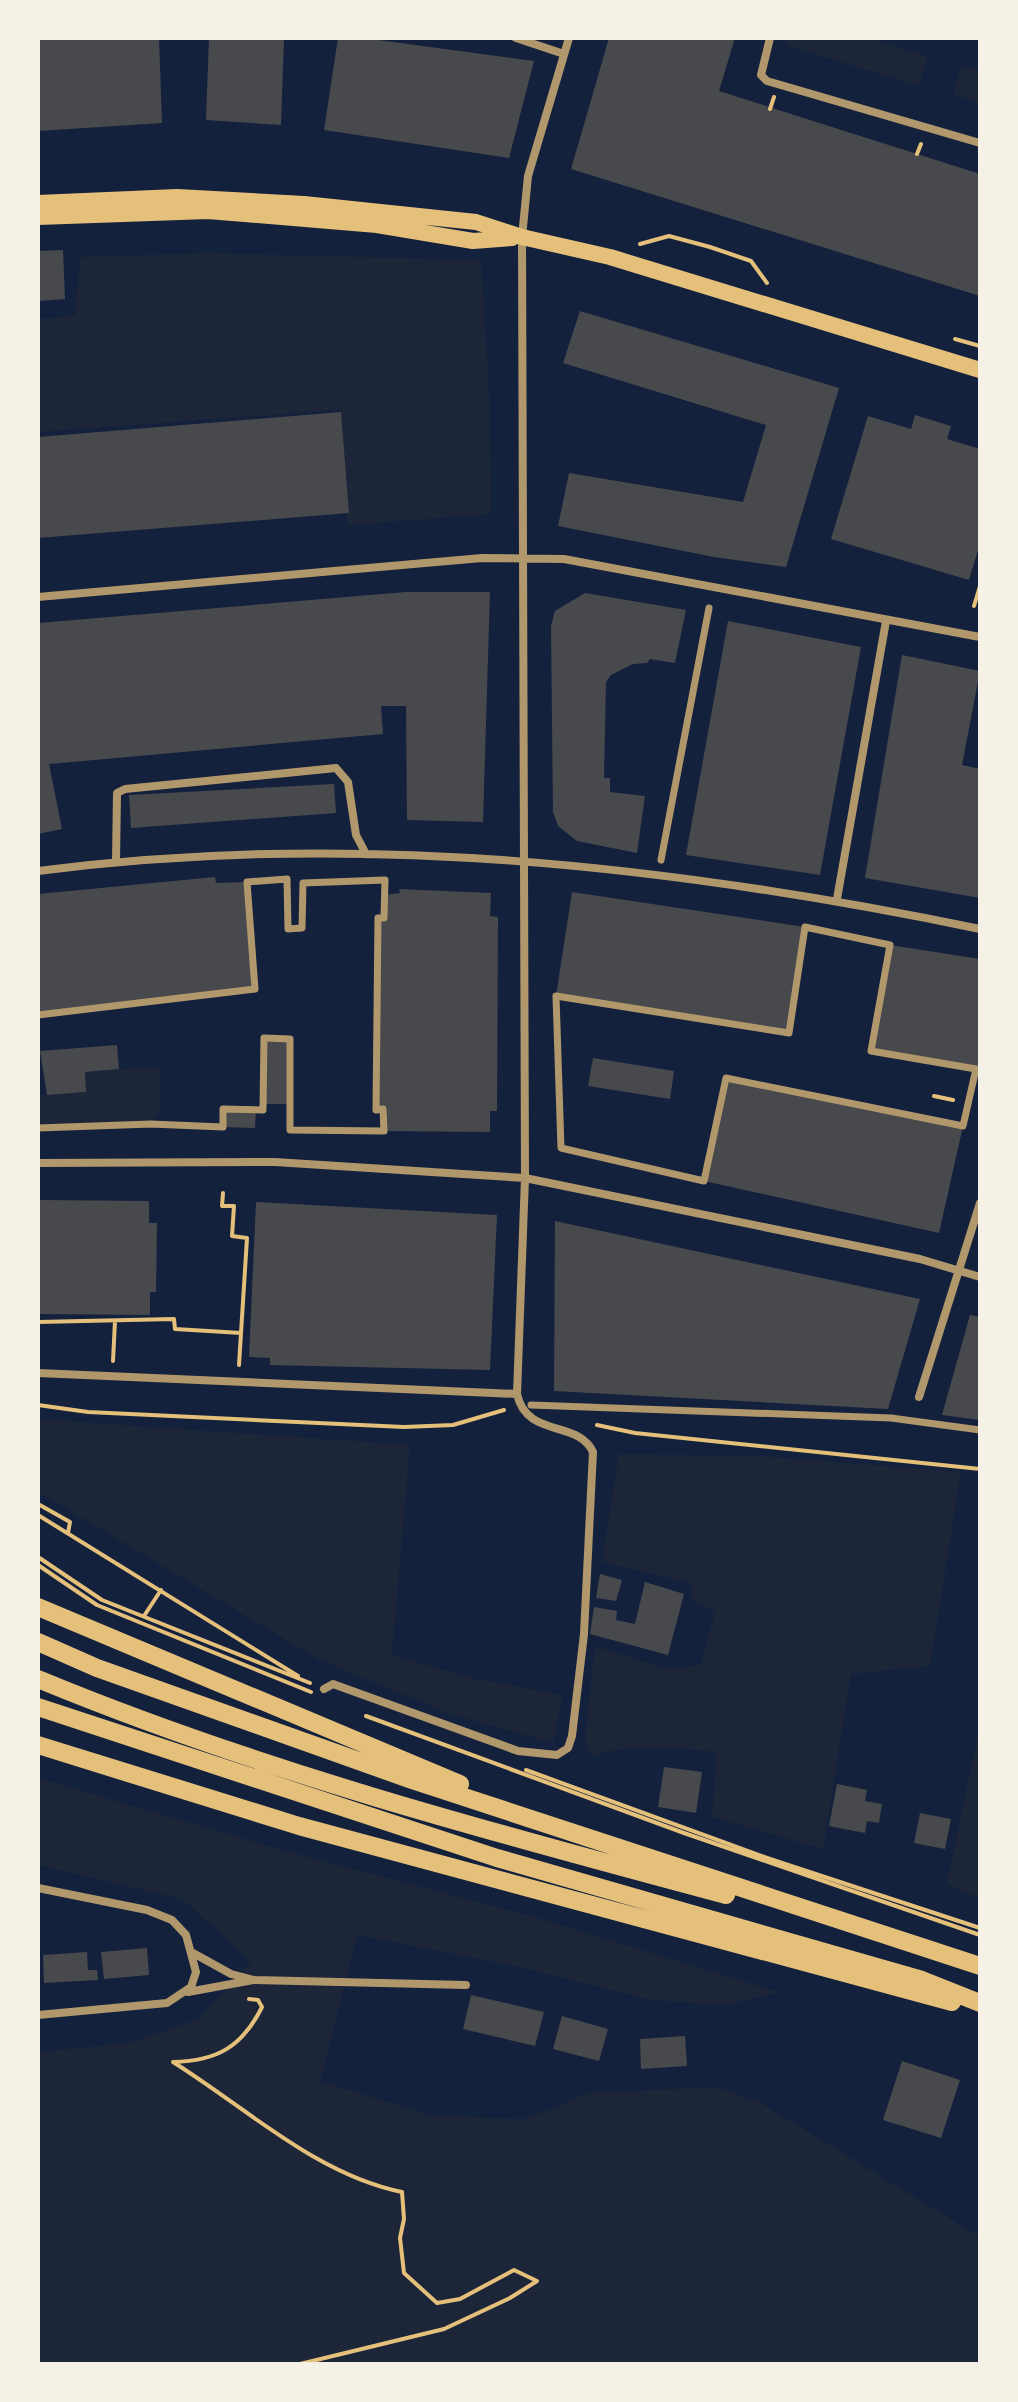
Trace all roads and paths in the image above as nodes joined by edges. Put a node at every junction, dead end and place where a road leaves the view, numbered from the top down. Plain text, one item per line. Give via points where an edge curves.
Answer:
1 (516, 38) edge
2 (569, 38) edge
3 (770, 38) edge
4 (564, 54) junction
5 (980, 143) edge
6 (38, 203) edge
7 (38, 217) edge
8 (522, 237) junction
9 (980, 370) edge
10 (520, 558) junction
11 (980, 586) edge
12 (38, 597) edge
13 (974, 606) dead end
14 (709, 608) dead end
15 (886, 621) junction
16 (980, 637) edge
17 (366, 854) junction
18 (524, 860) junction
19 (661, 860) dead end
20 (116, 861) junction
21 (38, 871) edge
22 (837, 899) junction
23 (980, 929) edge
24 (38, 1015) edge
25 (38, 1128) edge
26 (38, 1163) edge
27 (525, 1178) junction
28 (704, 1181) joint
29 (223, 1193) dead end
30 (980, 1203) edge
31 (959, 1271) junction
32 (980, 1277) edge
33 (115, 1321) junction
34 (38, 1322) edge
35 (241, 1333) junction
36 (113, 1361) dead end
37 (239, 1366) dead end
38 (38, 1373) edge
39 (517, 1394) junction
40 (919, 1397) dead end
41 (38, 1405) edge
42 (531, 1405) dead end
43 (506, 1409) dead end
44 (589, 1423) dead end
45 (980, 1430) edge
46 (980, 1469) edge
47 (38, 1504) edge
48 (38, 1515) edge
49 (68, 1533) junction
50 (161, 1590) junction
51 (38, 1607) edge
52 (144, 1616) dead end
53 (38, 1642) edge
54 (38, 1679) edge
55 (307, 1682) dead end
56 (324, 1689) dead end
57 (38, 1707) edge
58 (38, 1745) edge
59 (591, 1839) junction
60 (38, 1888) edge
61 (922, 1947) junction
62 (193, 1953) junction
63 (980, 1966) edge
64 (254, 1980) junction
65 (466, 1985) dead end
66 (184, 1993) junction
67 (240, 1996) dead end
68 (980, 2006) edge
69 (38, 2015) edge
70 (300, 2364) edge

1 - 4 street
2 - 4 street
3 - 5 street via 761,75 767,81
4 - 8 street via 528,176
6 - 8 main road via 177,197 304,204 476,222
7 - 8 main road via 208,211 377,225 473,241
8 - 9 main road via 610,257
8 - 10 street
10 - 12 street
10 - 15 street via 564,559
10 - 18 street
11 - 13 path
14 - 19 street
15 - 16 street
15 - 22 street
17 - 18 street
17 - 20 street via 216,854
17 - 20 street via 356,835 348,782 336,768 125,789 117,793 114,804
18 - 22 street
18 - 27 street
20 - 21 street
22 - 23 street
24 - 25 street via 255,989 247,882 287,879 288,929 302,928 303,883 385,880 384,918 378,918 376,1110 383,1109 384,1131 290,1130 290,1039 264,1038 263,1110 223,1109 223,1127
26 - 27 street via 275,1162
27 - 31 street
27 - 39 street
28 - 28 street via 561,1148 556,996 789,1033 805,927 890,945 871,1051 976,1069 963,1126 726,1078
29 - 35 path via 222,1206 234,1206 232,1236 250,1238
30 - 31 street
31 - 32 street
31 - 40 street
33 - 34 path
33 - 35 path via 174,1319 175,1329
33 - 36 path
35 - 37 path
38 - 39 street
39 - 56 street via 523,1413 584,1439 593,1452 584,1634 568,1748 557,1755 518,1751 333,1684
41 - 43 path via 404,1427 453,1425
42 - 45 street via 891,1418
44 - 46 path via 635,1433
47 - 49 path via 70,1522
48 - 49 path
49 - 50 path
50 - 52 path
50 - 55 path
51 - 59 main road
53 - 59 main road via 112,1674
54 - 61 main road via 317,1779
57 - 68 main road via 497,1858 922,1980
58 - 68 main road via 299,1826
59 - 61 main road
60 - 62 street via 172,1920
61 - 63 main road
62 - 64 street
62 - 66 street via 196,1972
64 - 65 street
64 - 66 street
66 - 69 street via 167,2003
67 - 70 path via 258,2000 262,2007 248,2032 215,2058 173,2062 309,2152 357,2178 402,2192 404,2273 437,2303 460,2299 514,2270 537,2281 444,2329

